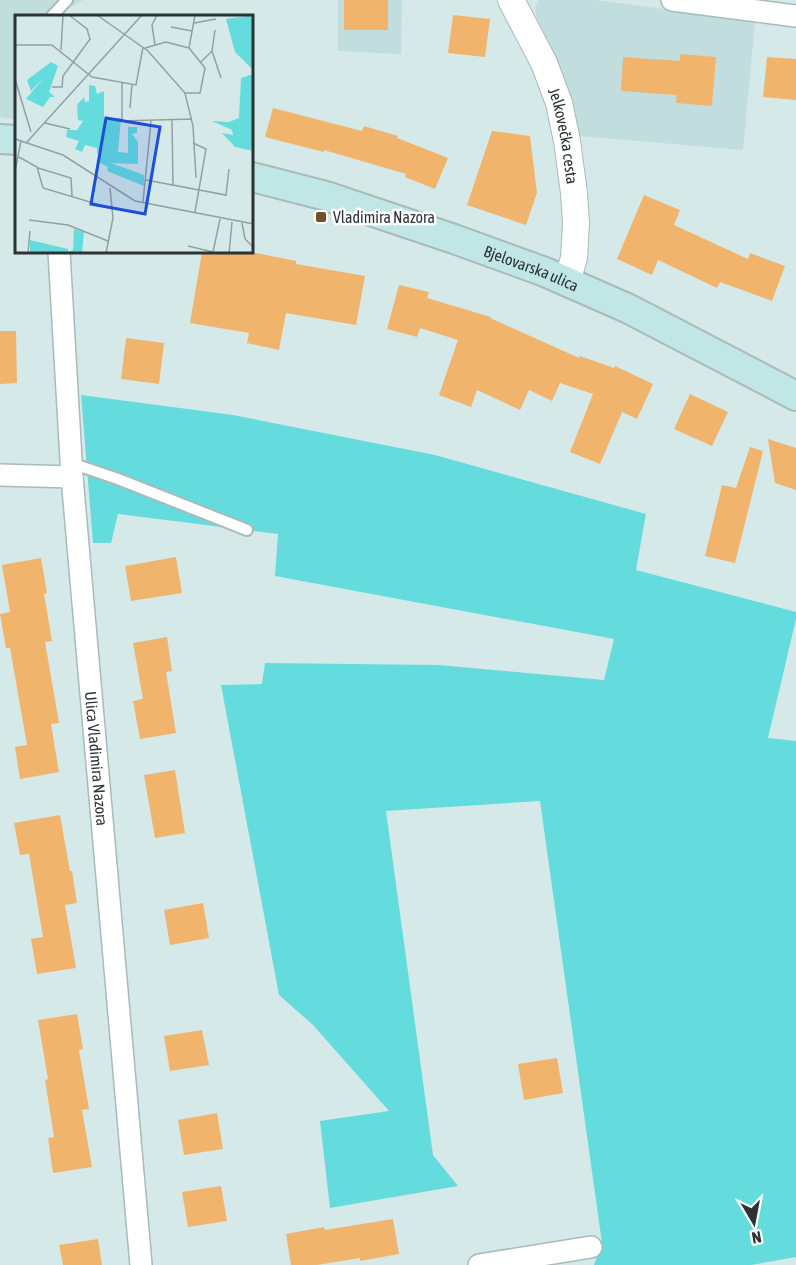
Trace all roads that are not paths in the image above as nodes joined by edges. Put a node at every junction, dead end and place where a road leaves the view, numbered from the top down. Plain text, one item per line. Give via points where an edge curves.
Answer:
1 (68, 0) edge
2 (511, 0) edge
3 (672, 0) edge
4 (53, 15) edge
5 (796, 16) edge
6 (0, 139) edge
7 (15, 140) edge
8 (254, 177) edge
9 (59, 254) edge
10 (567, 281) junction
11 (796, 396) edge
12 (71, 470) junction
13 (0, 475) edge
14 (247, 530) dead end
15 (591, 1247) dead end
16 (555, 1259) edge
17 (141, 1265) edge
18 (479, 1265) edge

1 - 4 lane
2 - 10 street, Jelkovečka cesta via 544,63 559,103 567,141 576,223 574,258
3 - 5 street
6 - 7 main road
8 - 10 main road, Bjelovarska ulica via 366,209
9 - 12 street, Ulica Vladimira Nazora
10 - 11 main road, Bjelovarska ulica
12 - 13 street
12 - 14 lane via 118,479
12 - 17 street, Ulica Vladimira Nazora
15 - 16 street
16 - 18 street

